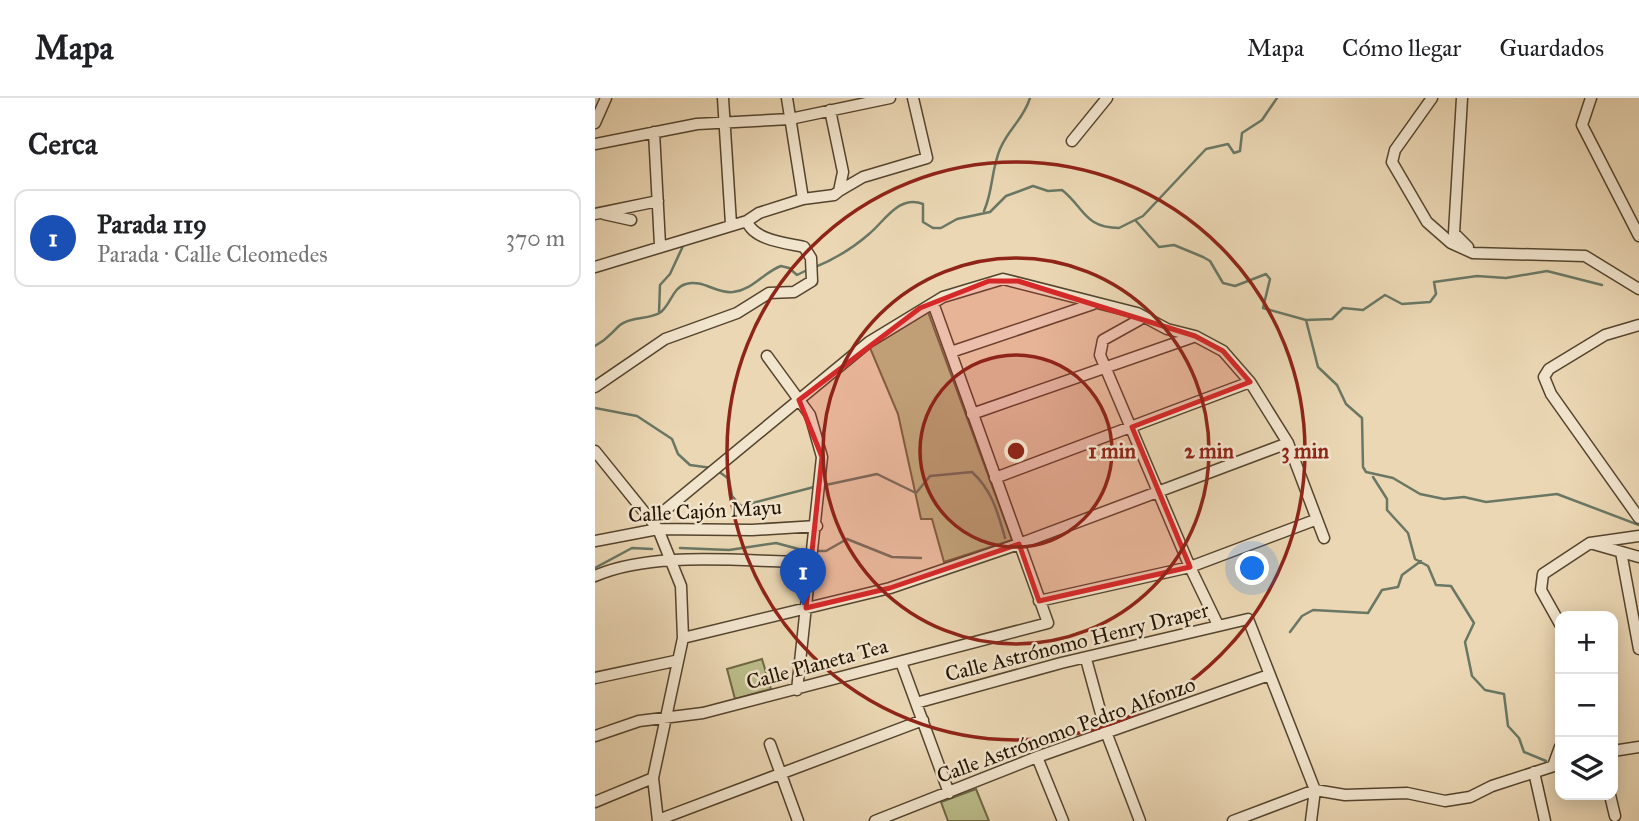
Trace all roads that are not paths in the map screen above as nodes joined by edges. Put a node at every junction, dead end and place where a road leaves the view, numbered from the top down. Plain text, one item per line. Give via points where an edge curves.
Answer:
1 (606, 98) edge
2 (723, 98) edge
3 (787, 98) edge
4 (890, 98) edge
5 (913, 98) edge
6 (1107, 98) edge
7 (1432, 98) edge
8 (1462, 98) edge
9 (1591, 98) edge
10 (830, 110) junction
11 (790, 119) junction
12 (595, 123) edge
13 (723, 124) junction
14 (655, 132) junction
15 (1072, 141) dead end
16 (595, 144) edge
17 (839, 191) junction
18 (803, 199) junction
19 (658, 201) junction
20 (598, 214) edge
21 (631, 220) dead end
22 (747, 221) junction
23 (731, 224) junction
24 (1639, 236) edge
25 (660, 245) junction
26 (1473, 253) junction
27 (595, 267) edge
28 (1639, 289) edge
29 (933, 303) junction
30 (1094, 304) junction
31 (1140, 315) junction
32 (1639, 325) edge
33 (1195, 336) junction
34 (951, 352) junction
35 (767, 356) dead end
36 (1105, 368) junction
37 (1250, 382) junction
38 (595, 387) edge
39 (799, 400) junction
40 (972, 414) junction
41 (1132, 427) junction
42 (1288, 443) junction
43 (595, 451) edge
44 (995, 478) junction
45 (1159, 492) junction
46 (1639, 518) edge
47 (1315, 520) junction
48 (655, 525) junction
49 (817, 526) junction
50 (1639, 536) edge
51 (1324, 538) dead end
52 (595, 541) edge
53 (1590, 543) junction
54 (1019, 544) junction
55 (1621, 552) junction
56 (1639, 557) edge
57 (672, 562) junction
58 (810, 562) junction
59 (1190, 567) junction
60 (595, 576) edge
61 (1039, 601) junction
62 (806, 608) junction
63 (1555, 615) edge
64 (1218, 625) junction
65 (683, 638) junction
66 (1639, 649) edge
67 (1086, 659) junction
68 (675, 661) junction
69 (901, 662) junction
70 (1269, 674) junction
71 (595, 678) edge
72 (797, 690) junction
73 (916, 703) junction
74 (663, 719) junction
75 (922, 720) junction
76 (1106, 732) junction
77 (595, 736) edge
78 (770, 744) dead end
79 (1639, 747) edge
80 (1618, 750) edge
81 (1037, 757) junction
82 (1555, 766) edge
83 (1534, 772) junction
84 (781, 774) junction
85 (653, 778) junction
86 (1314, 790) junction
87 (949, 793) junction
88 (1611, 800) edge
89 (595, 802) edge
90 (1615, 816) dead end
91 (658, 820) edge
92 (798, 821) edge
93 (876, 821) edge
94 (1063, 821) edge
95 (1140, 821) edge
96 (1233, 821) edge
97 (1311, 821) edge
98 (1545, 821) edge

1 - 12 street
2 - 13 street
3 - 11 street
4 - 10 street
5 - 17 street via 927,158 863,177
6 - 15 street
7 - 26 street via 1392,156 1394,169 1427,222 1451,243
8 - 26 street via 1454,233
9 - 24 street via 1582,125
10 - 11 street
10 - 17 street via 843,172
11 - 13 street
11 - 18 street
13 - 14 street
13 - 23 street
14 - 16 street
14 - 19 street
17 - 18 street
18 - 22 street
19 - 20 street
19 - 25 street
20 - 21 street
22 - 23 street
22 - 38 street via 761,235 804,247 811,258 813,281 794,292 769,293 737,313 666,339
23 - 25 street
25 - 27 street
26 - 28 street via 1585,256
29 - 30 street via 1003,279
29 - 34 street
29 - 39 street via 869,342
30 - 31 street
30 - 34 street
31 - 33 street
31 - 36 street via 1139,320 1103,340 1100,355
32 - 46 street via 1605,335 1549,369 1544,377 1551,394
33 - 36 street
33 - 37 street via 1223,351
34 - 40 street
35 - 39 street
36 - 40 street
36 - 41 street
37 - 41 street
37 - 42 street
39 - 48 street
39 - 49 street via 815,429 822,457
40 - 44 street
41 - 44 street
41 - 45 street
42 - 45 street
42 - 47 street
43 - 48 street
44 - 54 street
45 - 54 street
45 - 59 street
47 - 51 street
47 - 59 street
48 - 49 street, Calle Cajón Mayu via 752,530
48 - 52 street, Calle Cajón Mayu
48 - 57 street
49 - 58 street
50 - 53 street
53 - 55 street
53 - 63 street via 1541,579 1541,590
54 - 61 street
54 - 62 street via 890,588
55 - 56 street
55 - 66 street
57 - 58 street
57 - 60 street via 618,566
57 - 65 street via 681,586
58 - 62 street
59 - 61 street
59 - 64 street
61 - 69 street, Calle Planeta Tea via 1048,623
62 - 65 street
62 - 72 street
64 - 67 street, Calle Astrónomo Henry Draper
64 - 70 street, Calle Astrónomo Henry Draper via 1248,619
65 - 68 street
67 - 73 street, Calle Astrónomo Henry Draper
67 - 76 street
68 - 71 street
68 - 74 street
69 - 72 street, Calle Planeta Tea
69 - 73 street
70 - 76 street, Calle Astrónomo Pedro Alfonzo
70 - 86 street
72 - 74 street, Calle Planeta Tea
73 - 75 street
74 - 77 street, Calle Planeta Tea via 639,721
74 - 85 street
75 - 84 street
75 - 87 street
76 - 81 street, Calle Astrónomo Pedro Alfonzo
76 - 95 street
78 - 84 street
79 - 80 street
81 - 87 street, Calle Astrónomo Pedro Alfonzo
81 - 94 street
82 - 83 street
83 - 86 street via 1470,797 1445,801 1407,793 1345,795
83 - 98 street
84 - 91 street
84 - 92 street
85 - 89 street
85 - 91 street
86 - 96 street
86 - 97 street
87 - 93 street, Calle Astrónomo Pedro Alfonzo
88 - 90 street

